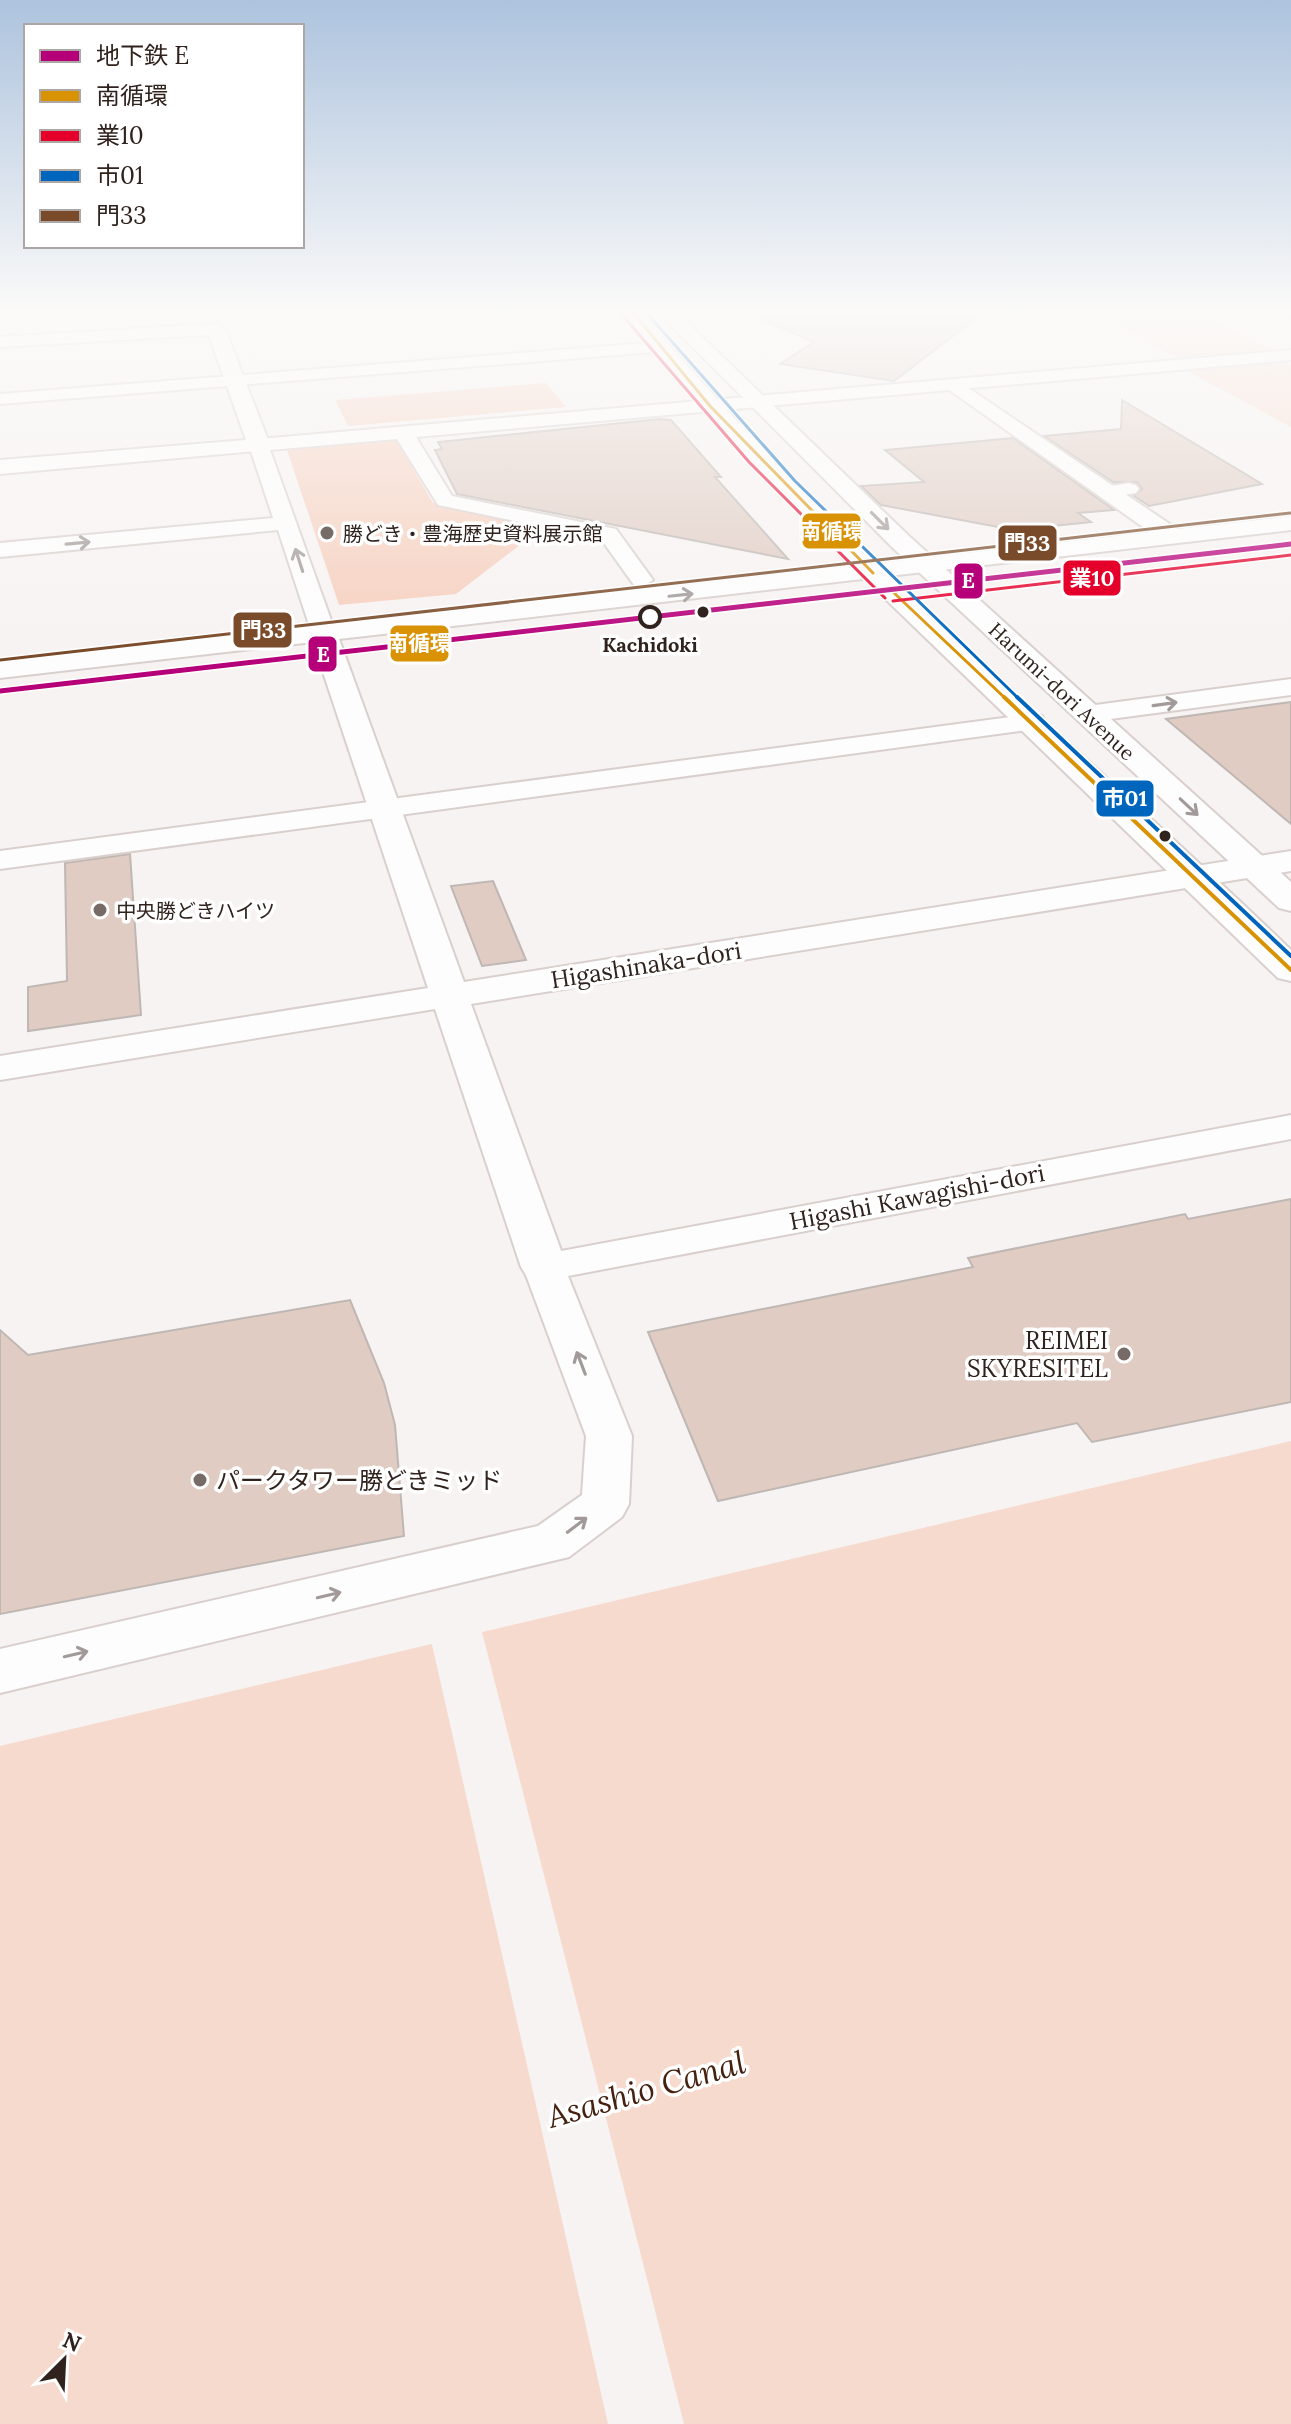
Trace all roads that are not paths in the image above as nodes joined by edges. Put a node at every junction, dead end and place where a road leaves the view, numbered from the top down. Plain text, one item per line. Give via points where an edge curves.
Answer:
1 (252, 423) edge
2 (508, 423) edge
3 (727, 423) edge
4 (781, 423) edge
5 (1015, 423) edge
6 (403, 432) junction
7 (259, 445) junction
8 (0, 467) edge
9 (286, 523) junction
10 (1291, 523) edge
11 (1173, 537) junction
12 (1291, 545) edge
13 (0, 550) edge
14 (937, 575) junction
15 (642, 580) dead end
16 (883, 582) junction
17 (327, 644) junction
18 (0, 670) edge
19 (1291, 687) edge
20 (0, 690) edge
21 (1088, 714) junction
22 (1033, 722) junction
23 (384, 809) junction
24 (0, 860) edge
25 (1291, 861) edge
26 (1254, 867) junction
27 (1197, 877) junction
28 (1291, 901) edge
29 (1291, 970) edge
30 (450, 997) junction
31 (0, 1068) edge
32 (1291, 1127) edge
33 (544, 1267) junction
34 (0, 1671) edge

1 - 7 street
2 - 6 street
3 - 16 street, Harumi-dori Avenue
4 -> 14 street, Harumi-dori Avenue
5 - 11 street via 1120,490
6 - 7 street
6 - 15 street via 445,501 608,534
7 - 8 street
7 - 9 street
13 -> 9 street
17 -> 9 street
10 - 11 street
11 - 14 street
12 - 14 street
14 - 16 street
14 - 21 street, Harumi-dori Avenue
16 - 17 street
16 - 22 street, Harumi-dori Avenue
17 - 18 street
17 - 20 street
17 - 23 street
21 -> 19 street
21 -> 26 street, Harumi-dori Avenue
22 - 23 street
22 - 27 street, Harumi-dori Avenue
23 - 24 street
23 - 30 street
25 - 26 street, Higashinaka-dori
26 - 27 street, Higashinaka-dori
26 - 28 street, Harumi-dori Avenue
27 - 29 street, Harumi-dori Avenue
27 - 30 street, Higashinaka-dori
30 - 31 street, Higashinaka-dori
30 - 33 street
32 - 33 street, Higashi Kawagishi-dori
34 -> 33 street via 552,1543 605,1504 609,1436

